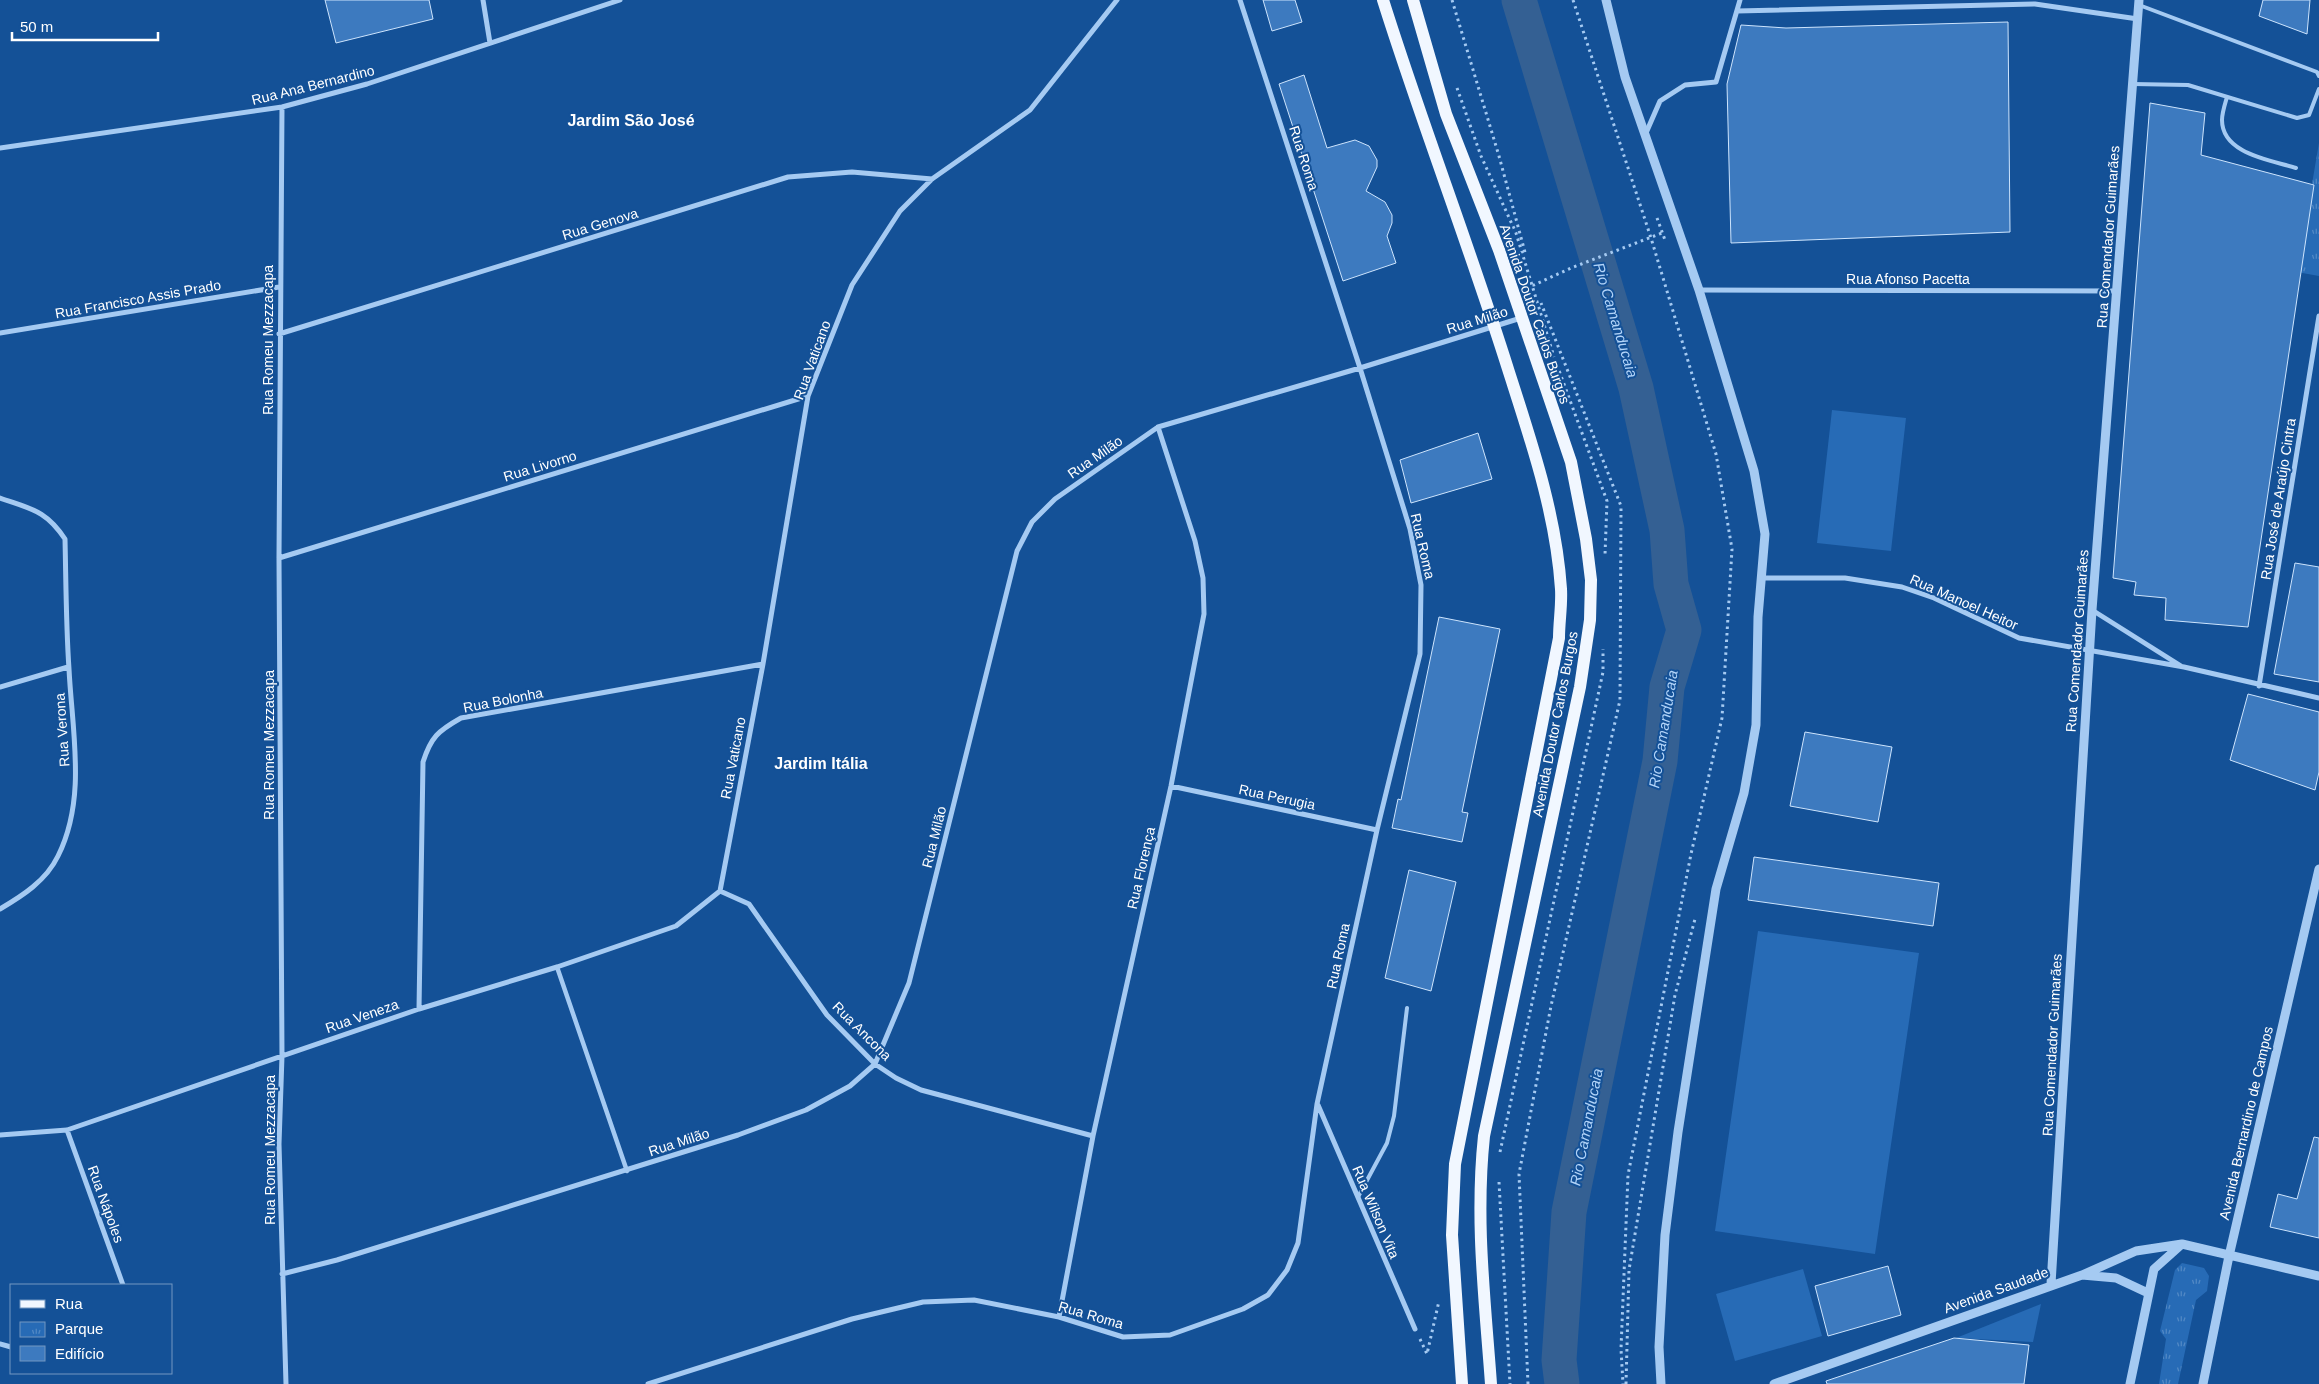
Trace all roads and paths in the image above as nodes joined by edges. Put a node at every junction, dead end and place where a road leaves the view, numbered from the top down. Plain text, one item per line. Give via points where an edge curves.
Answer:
1 (483, 0) edge
2 (620, 0) edge
3 (1117, 0) edge
4 (1240, 0) edge
5 (1383, 0) edge
6 (1413, 0) edge
7 (1573, 0) edge
8 (1606, 0) edge
9 (1740, 0) edge
10 (2023, 0) edge
11 (2139, 3) edge
12 (2035, 4) junction
13 (1737, 11) junction
14 (2138, 19) junction
15 (490, 43) junction
16 (2319, 76) edge
17 (2133, 84) junction
18 (2319, 89) edge
19 (2226, 97) junction
20 (282, 106) junction
21 (1646, 133) junction
22 (0, 148) edge
23 (2296, 168) dead end
24 (932, 179) junction
25 (1656, 215) dead end
26 (1651, 238) junction
27 (1666, 241) dead end
28 (1511, 286) junction
29 (279, 287) junction
30 (1699, 290) junction
31 (2117, 291) junction
32 (2319, 316) edge
33 (1521, 318) junction
34 (1495, 326) junction
35 (0, 334) edge
36 (279, 334) junction
37 (1360, 368) junction
38 (808, 396) junction
39 (1158, 427) junction
40 (0, 498) edge
41 (279, 558) junction
42 (1762, 578) junction
43 (2092, 610) junction
44 (2090, 652) junction
45 (763, 664) junction
46 (68, 667) junction
47 (2184, 667) junction
48 (2259, 686) junction
49 (0, 687) edge
50 (2319, 698) edge
51 (1171, 786) junction
52 (1377, 830) junction
53 (2319, 869) edge
54 (720, 891) junction
55 (0, 909) edge
56 (1697, 915) dead end
57 (557, 968) junction
58 (1407, 1008) dead end
59 (419, 1009) junction
60 (282, 1056) junction
61 (875, 1064) junction
62 (1317, 1104) junction
63 (67, 1130) junction
64 (0, 1135) edge
65 (1093, 1136) junction
66 (627, 1171) junction
67 (1358, 1197) junction
68 (2182, 1244) junction
69 (2229, 1256) junction
70 (282, 1274) junction
71 (2082, 1275) junction
72 (2319, 1276) edge
73 (123, 1284) edge
74 (2051, 1284) junction
75 (1442, 1292) dead end
76 (2148, 1293) junction
77 (1058, 1317) junction
78 (1416, 1329) joint
79 (286, 1384) edge
80 (648, 1384) edge
81 (1462, 1384) edge
82 (1491, 1384) edge
83 (1625, 1384) edge
84 (1662, 1384) edge
85 (1774, 1384) edge
86 (2130, 1384) edge
87 (2203, 1384) edge

1 - 15 street
2 - 15 street, Rua Ana Bernardino
3 - 24 street, Rua Vaticano via 1030,110
4 - 37 street, Rua Roma
5 - 34 main road, Avenida Doutor Carlos Burgos
6 - 28 main road, Avenida Doutor Carlos Burgos via 1446,114
7 - 26 path
8 - 21 street via 1625,76
9 - 13 street
10 - 12 street
11 - 14 street, Rua Comendador Guimarães
11 - 16 lane via 2317,72
12 - 13 street
12 - 14 street
13 - 21 street via 1716,82 1685,86 1660,102
14 - 17 street, Rua Comendador Guimarães
15 - 20 street, Rua Ana Bernardino via 367,84
17 - 19 lane via 2188,85
17 - 31 street, Rua Comendador Guimarães
18 - 19 lane via 2309,115 2304,118
19 - 23 lane via 2222,120 2225,135 2232,144
20 - 22 street, Rua Ana Bernardino
20 - 29 street, Rua Romeu Mezzacapa
21 - 30 street
24 - 36 street, Rua Genova via 852,172 788,177
24 - 38 street, Rua Vaticano via 900,211 852,285
25 - 27 path
26 - 28 path via 1534,285
26 - 83 path via 1716,454 1732,550 1722,718 1689,864 1628,1175 1621,1349
28 - 33 main road, Avenida Doutor Carlos Burgos
29 - 35 street, Rua Francisco Assis Prado
29 - 36 street, Rua Romeu Mezzacapa
30 - 31 street, Rua Afonso Pacetta
30 - 42 street via 1754,471 1765,534
31 - 43 street, Rua Comendador Guimarães
32 - 48 street, Rua José de Araújo Cintra
33 - 34 street, Rua Milão
33 - 82 main road, Avenida Doutor Carlos Burgos via 1570,462 1586,539 1591,580 1590,620 1580,687 1484,1136 1479,1183 1480,1236
34 - 37 street, Rua Milão
34 - 81 main road, Avenida Doutor Carlos Burgos via 1553,525 1561,590 1558,638 1455,1164 1452,1235
36 - 41 street, Rua Romeu Mezzacapa
37 - 39 street, Rua Milão
37 - 52 street, Rua Roma via 1410,530 1421,585 1420,654
38 - 41 street, Rua Livorno
38 - 45 street, Rua Vaticano
39 - 51 street, Rua Florença via 1204,578 1204,614
39 - 61 street, Rua Milão via 1055,499 1032,522 1017,551 909,983
40 - 46 street, Rua Verona via 42,513 66,539
41 - 60 street, Rua Romeu Mezzacapa
42 - 44 street, Rua Manoel Heitor via 1845,578 1902,587 1934,598 2019,638
42 - 84 street via 1757,638 1756,725 1744,794 1716,890 1666,1226 1659,1347
43 - 44 street, Rua Comendador Guimarães
43 - 47 street, Rua Manoel Heitor
44 - 47 street, Rua Manoel Heitor
44 - 74 street, Rua Comendador Guimarães
45 - 54 street, Rua Vaticano
45 - 59 street, Rua Bolonha via 461,718 441,729 429,743 423,762
46 - 49 street
46 - 55 street, Rua Verona via 76,775 72,822 58,858 32,890
47 - 48 street, Rua Manoel Heitor
48 - 50 street, Rua Manoel Heitor
51 - 52 street, Rua Perugia
51 - 65 street, Rua Florença
52 - 62 street, Rua Roma
53 - 69 street, Avenida Bernardino de Campos
54 - 57 street, Rua Veneza via 676,926
54 - 61 street, Rua Ancona via 749,904 827,1014
56 - 83 path via 1675,995 1629,1270 1628,1376
57 - 59 street, Rua Veneza
57 - 66 street
58 - 67 lane via 1394,1116 1386,1143
59 - 60 street, Rua Veneza
60 - 63 street, Rua Veneza
60 - 70 street, Rua Romeu Mezzacapa via 279,1144
61 - 65 street, Rua Ancona via 921,1090
61 - 66 street, Rua Milão via 850,1086 806,1110
62 - 67 street, Rua Wilson Vita
62 - 77 street, Rua Roma via 1298,1243 1286,1270 1268,1295 1243,1309 1170,1335 1123,1337
63 - 64 street, Rua Veneza
63 - 73 street, Rua Nápoles
65 - 77 street, Rua Florença
66 - 70 street, Rua Milão via 338,1260
67 - 78 street, Rua Wilson Vita
68 - 69 street, Avenida Saudade
68 - 71 street, Avenida Saudade via 2136,1251
68 - 76 street via 2154,1269
69 - 72 street, Avenida Saudade
69 - 87 street, Avenida Bernardino de Campos
70 - 79 street, Rua Romeu Mezzacapa
71 - 74 street, Avenida Saudade
71 - 76 street via 2116,1278
74 - 85 street, Avenida Saudade
75 - 78 path via 1427,1354
76 - 86 street
77 - 80 street, Rua Roma via 974,1300 922,1302 852,1319

